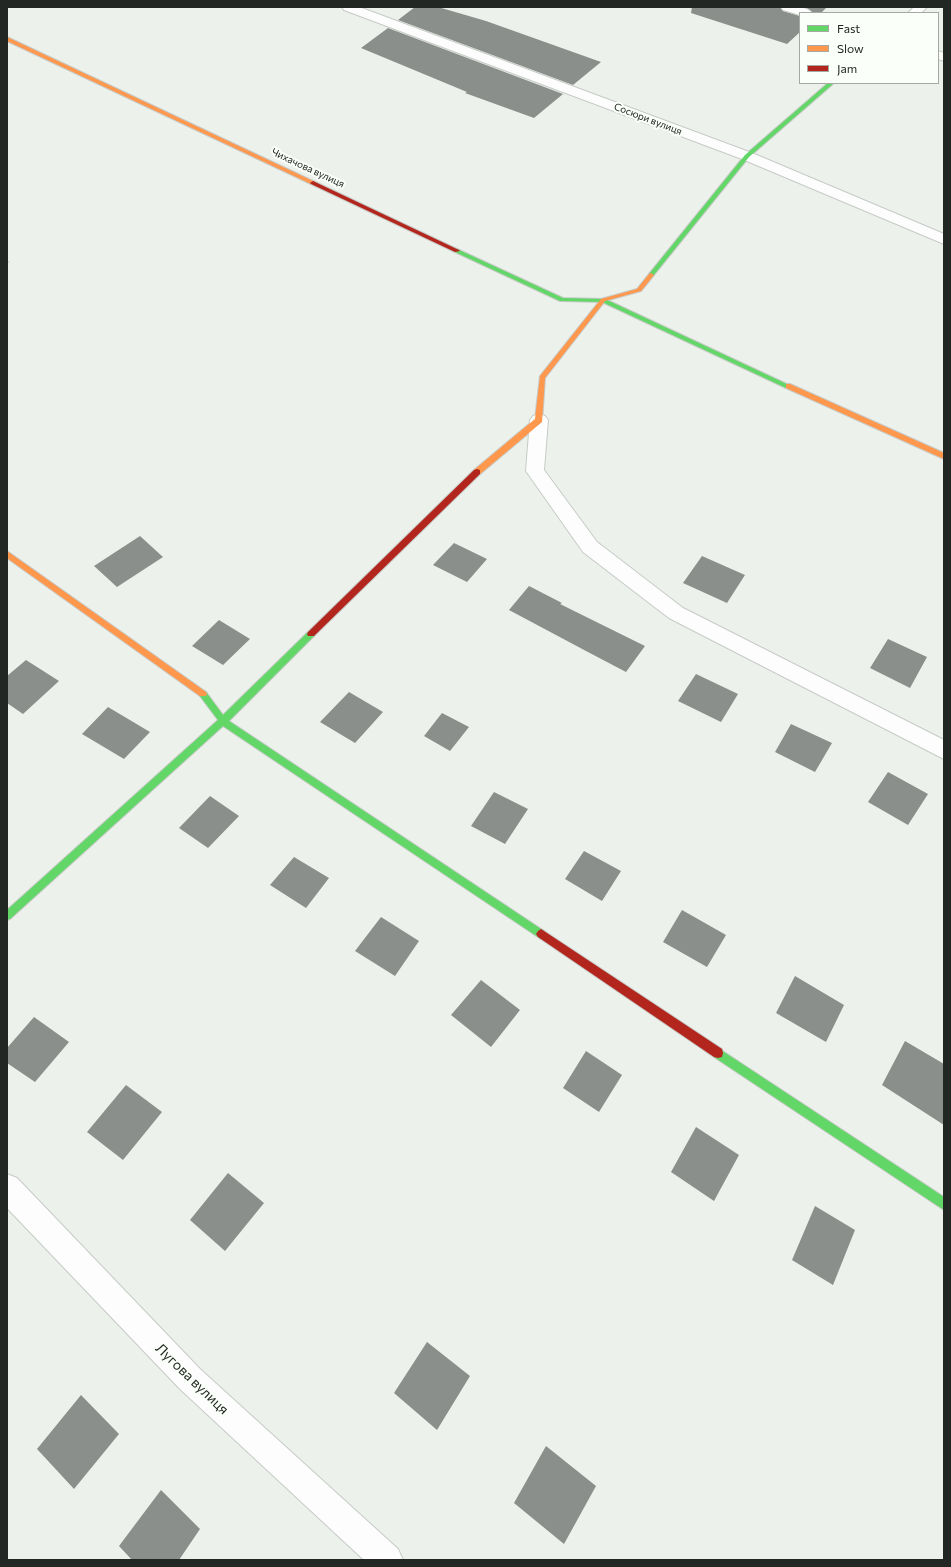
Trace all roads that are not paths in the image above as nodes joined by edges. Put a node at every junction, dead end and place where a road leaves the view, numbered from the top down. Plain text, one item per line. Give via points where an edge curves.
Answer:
1 (348, 7) edge
2 (787, 7) edge
3 (803, 12) edge
4 (7, 38) edge
5 (830, 84) edge
6 (747, 156) junction
7 (944, 239) edge
8 (603, 300) junction
9 (539, 420) junction
10 (944, 456) edge
11 (7, 554) edge
12 (224, 721) junction
13 (944, 750) edge
14 (7, 916) edge
15 (7, 1188) edge
16 (944, 1204) edge
17 (387, 1560) edge

1 - 6 street, Сосюри вулиця
2 - 3 street
4 - 8 street, Чихачова вулиця via 562,300
5 - 6 street
6 - 7 street, Сосюри вулиця
6 - 8 street via 639,290
8 - 9 street via 542,378
8 - 10 street via 838,410
9 - 12 street via 452,495
9 - 13 street via 535,472 590,547 676,613
11 - 12 street via 202,693
12 - 14 street
12 - 16 street
15 - 17 street, Лугова вулиця via 190,1379

